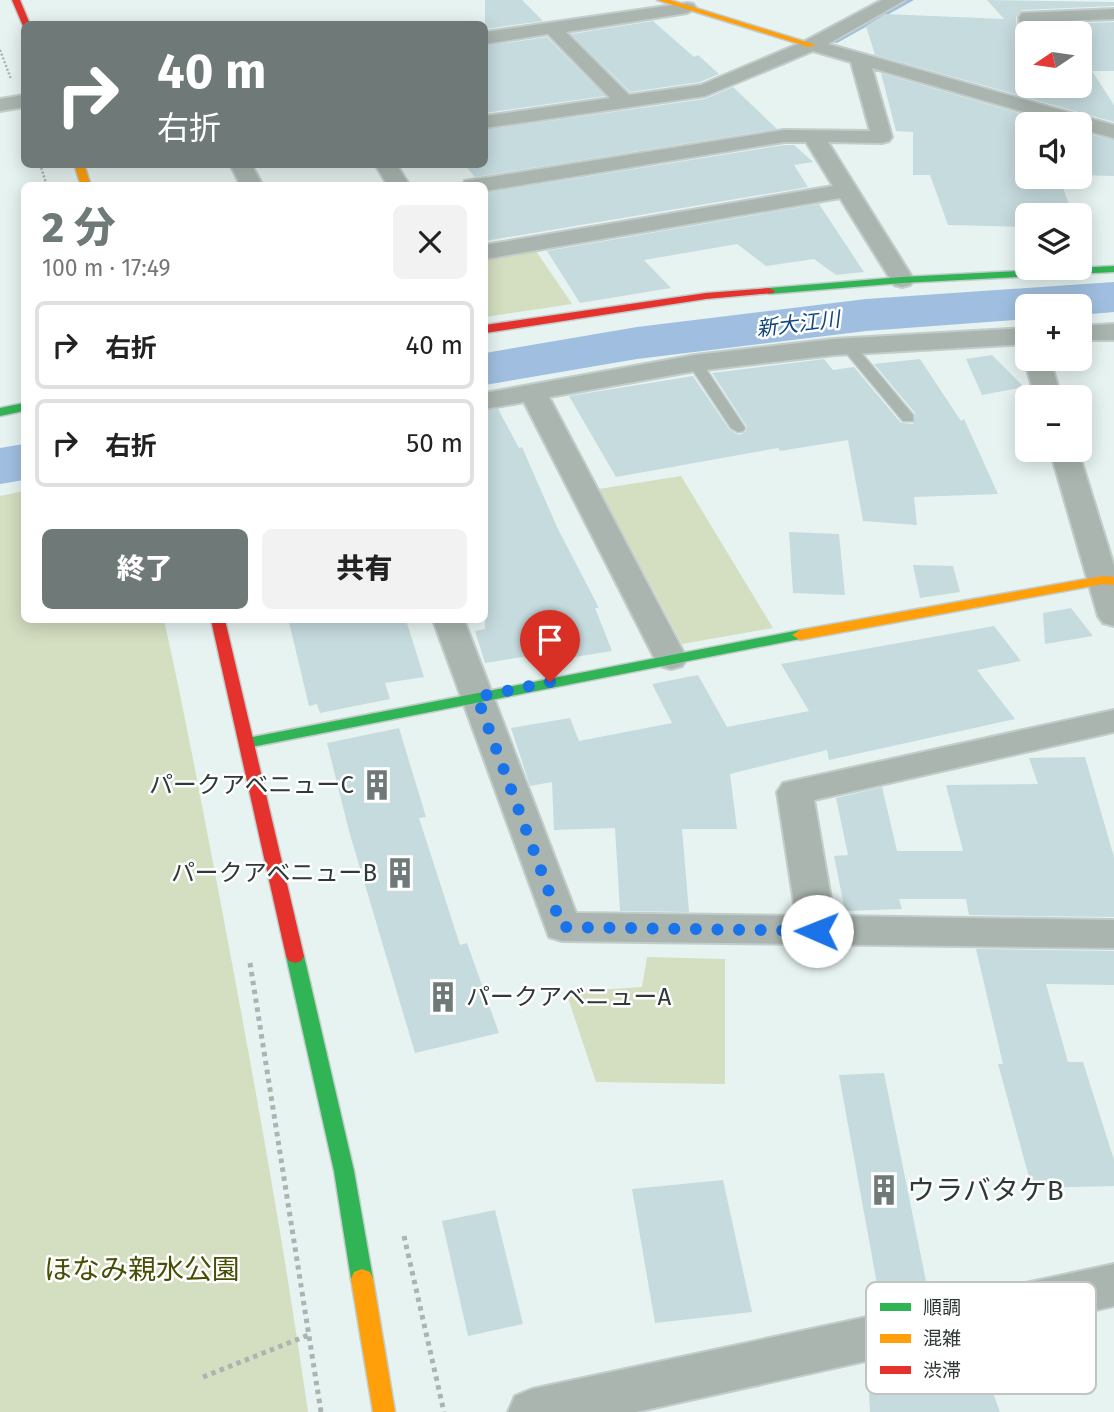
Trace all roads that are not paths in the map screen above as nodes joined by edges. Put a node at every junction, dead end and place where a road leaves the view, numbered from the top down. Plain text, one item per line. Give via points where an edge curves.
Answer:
1 (16, 0) edge
2 (661, 0) edge
3 (863, 0) edge
4 (891, 3) edge
5 (687, 8) junction
6 (1114, 14) edge
7 (25, 21) edge
8 (1028, 21) edge
9 (553, 29) junction
10 (488, 38) edge
11 (812, 45) junction
12 (859, 57) junction
13 (1034, 98) edge
14 (21, 102) edge
15 (625, 102) junction
16 (0, 105) edge
17 (1035, 108) junction
18 (1048, 112) edge
19 (1092, 116) edge
20 (1114, 116) edge
21 (488, 120) edge
22 (1092, 125) edge
23 (1114, 132) edge
24 (813, 136) junction
25 (488, 184) edge
26 (845, 191) junction
27 (488, 251) edge
28 (1114, 269) edge
29 (902, 280) junction
30 (488, 329) edge
31 (1114, 331) edge
32 (1092, 332) edge
33 (1015, 337) edge
34 (848, 346) junction
35 (695, 363) junction
36 (532, 391) junction
37 (488, 400) edge
38 (21, 408) edge
39 (0, 412) edge
40 (908, 418) dead end
41 (738, 428) dead end
42 (1068, 462) edge
43 (1108, 580) edge
44 (1114, 616) edge
45 (219, 623) edge
46 (449, 623) edge
47 (671, 659) junction
48 (477, 697) junction
49 (1114, 721) edge
50 (247, 743) junction
51 (817, 931) junction
52 (1114, 934) edge
53 (1114, 1285) edge
54 (1096, 1289) edge
55 (866, 1339) edge
56 (384, 1412) edge
57 (532, 1412) edge

1 - 7 street
2 - 5 street
3 - 4 street
4 - 11 street
5 - 9 street
5 - 11 street
6 - 8 street via 1028,17
9 - 10 street
9 - 15 street
11 - 12 street
11 - 15 street via 705,90
12 - 17 street
12 - 24 street via 882,137
13 - 17 street
14 - 16 street
15 - 21 street
17 - 18 street
19 - 20 street
22 - 23 street
24 - 25 street via 784,136
24 - 26 street
26 - 27 street
26 - 29 street
28 - 29 street
29 - 30 street via 706,296
31 - 32 street
33 - 34 street
34 - 35 street
34 - 40 lane
35 - 36 street
35 - 41 lane
36 - 37 street
36 - 47 street
38 - 39 street
42 - 43 street
43 - 44 street
43 - 47 street
45 - 50 street
46 - 48 street
47 - 48 street
48 - 50 street
48 - 51 street via 562,927
49 - 51 street via 795,792
50 - 56 street via 344,1171
51 - 52 street
53 - 54 street
55 - 57 street

